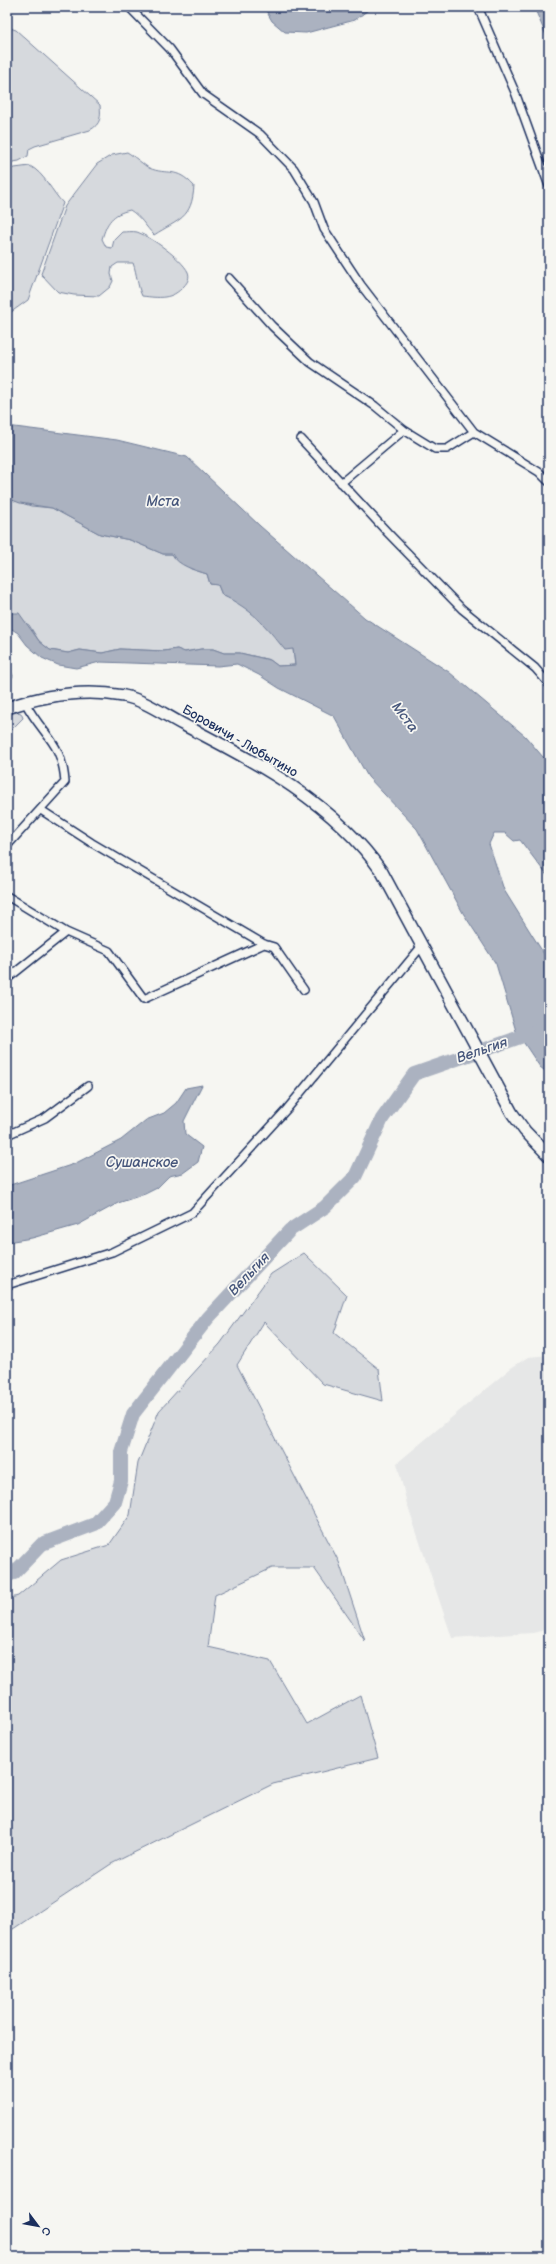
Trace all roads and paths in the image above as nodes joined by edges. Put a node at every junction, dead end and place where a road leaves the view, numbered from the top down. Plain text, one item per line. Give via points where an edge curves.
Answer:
1 (129, 7) edge
2 (478, 7) edge
3 (549, 186) edge
4 (229, 278) dead end
5 (404, 430) junction
6 (474, 432) junction
7 (301, 439) dead end
8 (549, 482) edge
9 (341, 483) junction
10 (549, 684) edge
11 (25, 702) junction
12 (10, 707) edge
13 (41, 810) junction
14 (7, 846) edge
15 (7, 896) edge
16 (66, 932) junction
17 (264, 944) junction
18 (421, 947) junction
19 (7, 979) edge
20 (304, 990) dead end
21 (88, 1086) dead end
22 (7, 1134) edge
23 (549, 1156) edge
24 (7, 1285) edge

1 - 6 street via 170,49 203,94 260,134 294,169 314,202 324,228 361,285
2 - 3 street via 515,92
4 - 5 street via 272,326 310,362 375,406
5 - 6 street via 435,449 447,449
5 - 9 street
6 - 8 street via 539,472
7 - 9 street
9 - 10 street via 462,608 535,668
11 - 12 main road, Боровичи - Любытино
11 - 13 street via 32,716 60,753 64,767 65,782
11 - 18 main road, Боровичи - Любытино via 53,695 81,693 126,696 252,761 330,816 366,850 382,872
13 - 14 street
13 - 17 street via 92,843
15 - 16 street
16 - 17 street via 109,951 144,999
16 - 19 street
17 - 20 street via 274,947
18 - 23 main road, Боровичи - Любытино via 505,1101 525,1131
18 - 24 street via 287,1109 192,1213 112,1252
21 - 22 street via 45,1118

